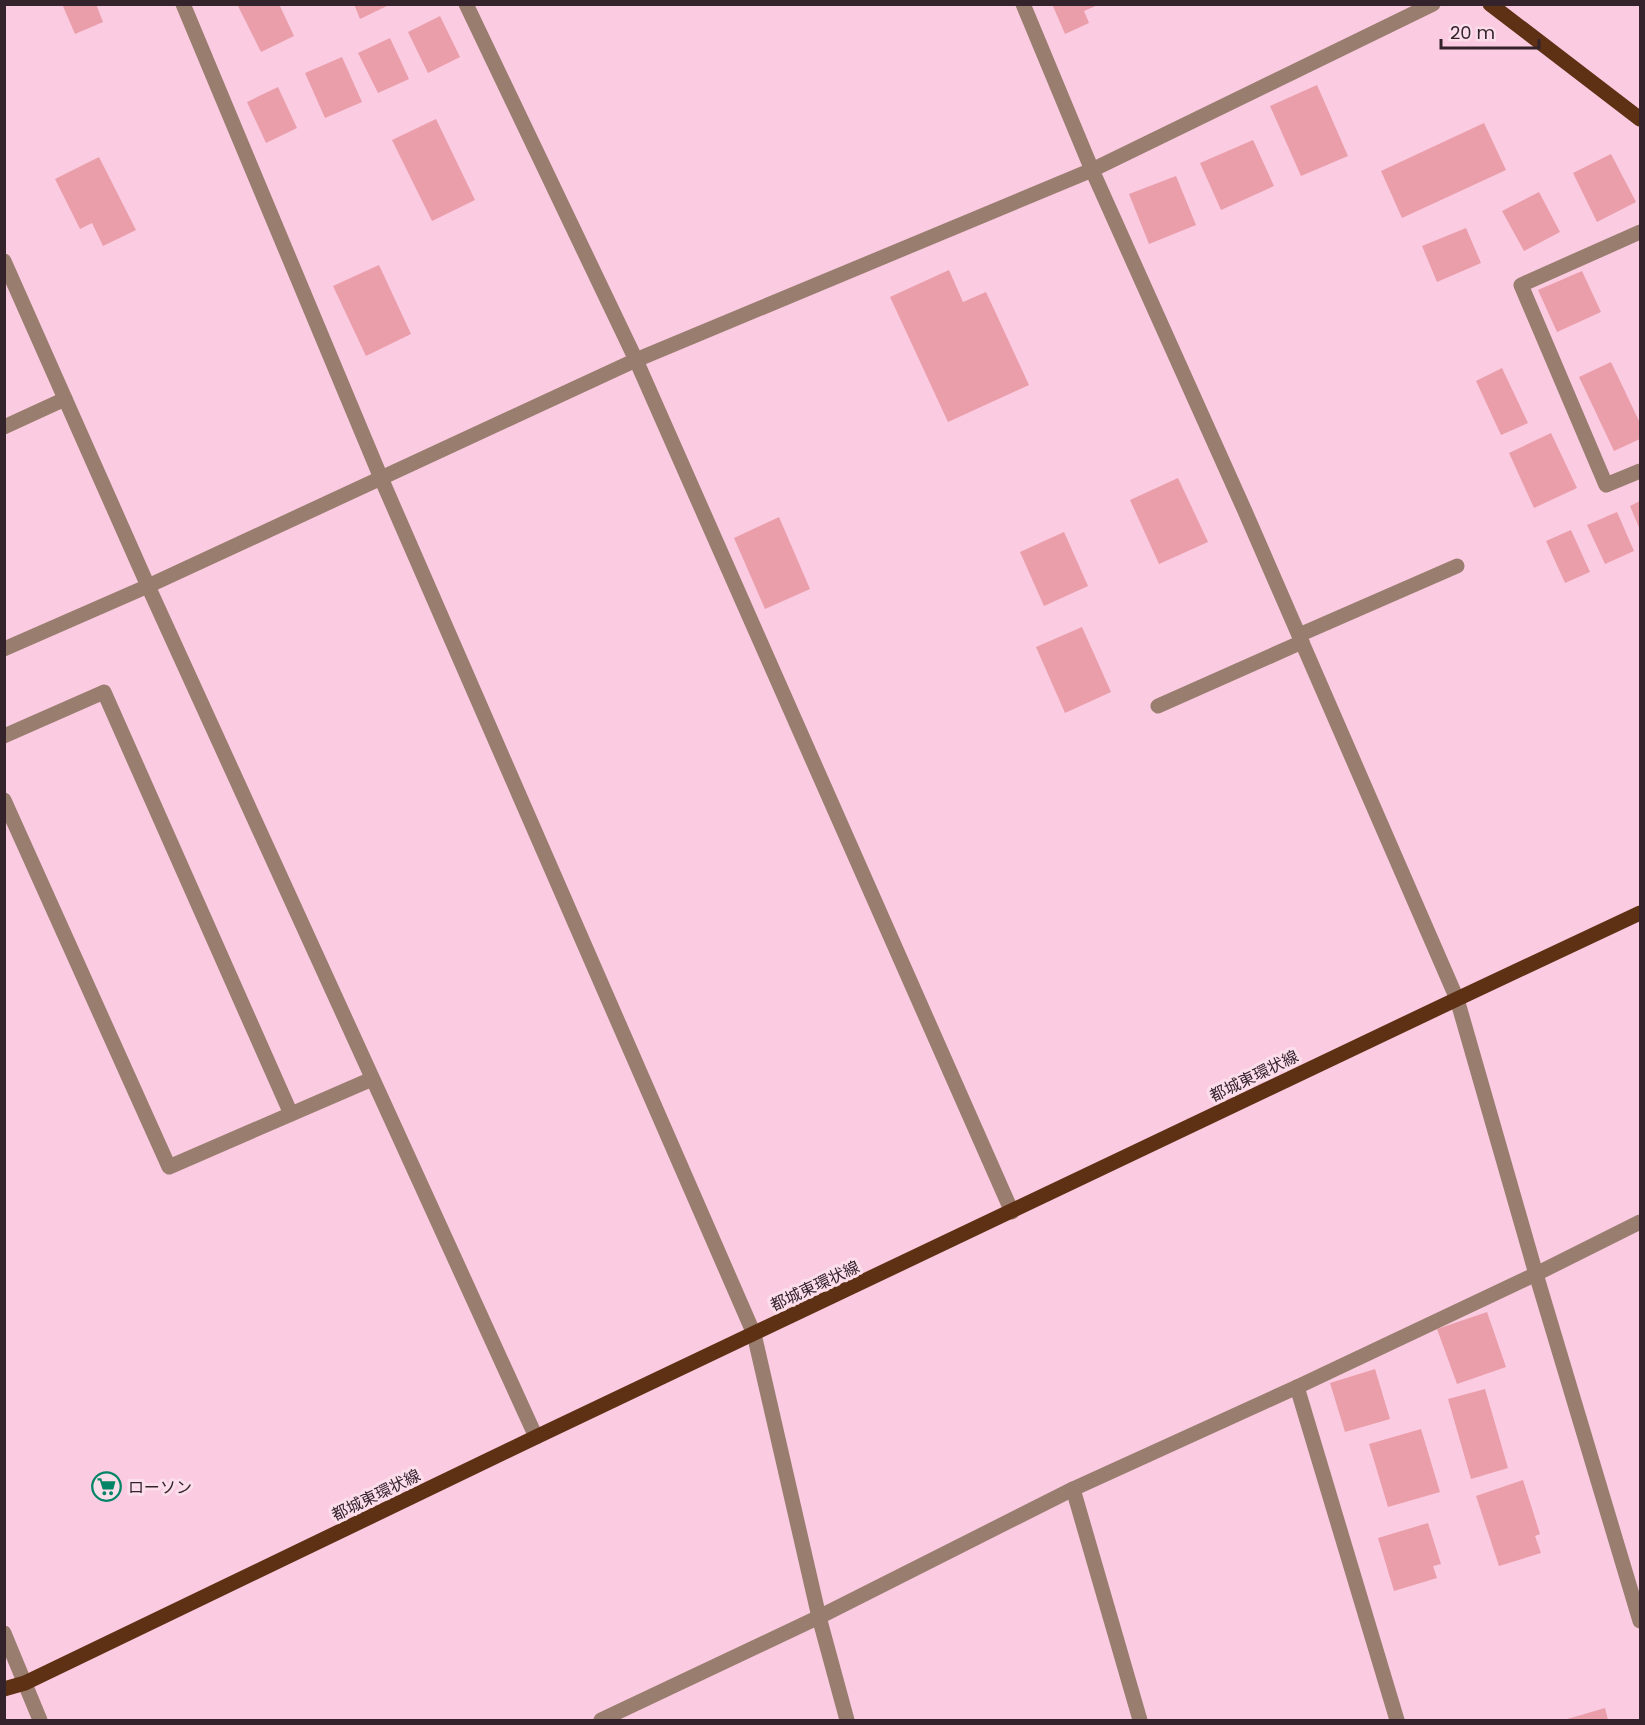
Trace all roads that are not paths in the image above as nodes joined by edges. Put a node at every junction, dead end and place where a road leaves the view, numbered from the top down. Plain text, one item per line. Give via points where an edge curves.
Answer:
1 (183, 4) edge
2 (466, 4) edge
3 (1023, 4) edge
4 (1433, 4) edge
5 (1490, 4) edge
6 (1641, 119) edge
7 (1092, 170) junction
8 (1641, 232) edge
9 (4, 261) edge
10 (636, 360) junction
11 (65, 399) junction
12 (4, 427) edge
13 (1641, 471) edge
14 (381, 478) junction
15 (1457, 566) dead end
16 (148, 586) junction
17 (1300, 639) junction
18 (4, 649) edge
19 (1158, 706) dead end
20 (4, 736) edge
21 (4, 800) edge
22 (1641, 913) edge
23 (1457, 999) junction
24 (372, 1079) junction
25 (291, 1114) junction
26 (1012, 1212) junction
27 (1641, 1222) edge
28 (1536, 1274) junction
29 (754, 1334) junction
30 (1297, 1387) junction
31 (536, 1437) junction
32 (1072, 1489) junction
33 (819, 1617) junction
34 (1641, 1622) edge
35 (4, 1633) edge
36 (25, 1683) junction
37 (4, 1689) edge
38 (609, 1719) edge
39 (40, 1720) edge
40 (847, 1720) edge
41 (1140, 1720) edge
42 (1397, 1720) edge

1 - 14 street
2 - 10 street
3 - 7 street
4 - 7 street
5 - 6 main road
7 - 10 street
7 - 17 street
8 - 13 street via 1521,285 1606,485
9 - 11 street
10 - 14 street
10 - 26 street
11 - 12 street
11 - 16 street
14 - 16 street
14 - 29 street
15 - 17 street
16 - 18 street
16 - 24 street
17 - 19 street
17 - 23 street
20 - 25 street via 104,692
21 - 25 street via 169,1167
22 - 23 main road, 都城東環状線
23 - 26 main road, 都城東環状線
23 - 28 street
24 - 25 street
24 - 31 street
26 - 29 main road, 都城東環状線
27 - 28 street
28 - 30 street
28 - 34 street
29 - 31 main road, 都城東環状線
29 - 33 street
30 - 32 street
30 - 42 street
31 - 36 main road, 都城東環状線
32 - 33 street
32 - 41 street
33 - 38 street
33 - 40 street
35 - 36 street
36 - 37 main road, 都城東環状線
36 - 39 street

